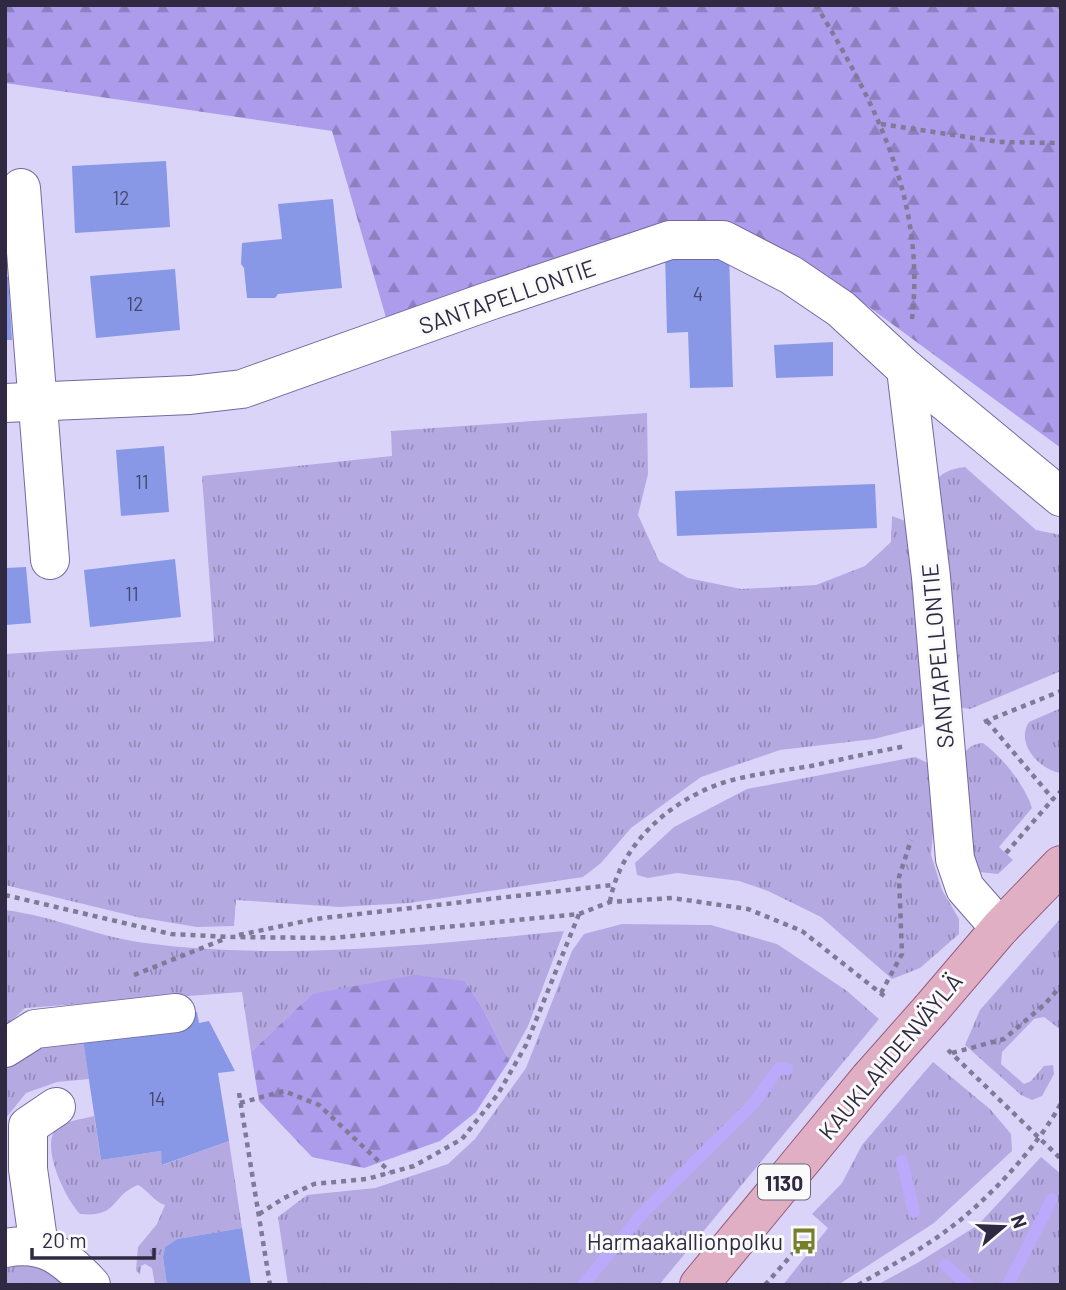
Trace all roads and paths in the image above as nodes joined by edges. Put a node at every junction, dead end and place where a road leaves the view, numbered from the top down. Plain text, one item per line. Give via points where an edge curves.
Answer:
1 (816, 5) edge
2 (881, 124) junction
3 (1061, 143) edge
4 (21, 188) dead end
5 (906, 369) junction
6 (22, 402) edge
7 (1061, 497) edge
8 (50, 560) dead end
9 (1061, 691) edge
10 (986, 721) junction
11 (944, 738) junction
12 (1061, 791) edge
13 (1053, 799) junction
14 (913, 835) dead end
15 (1006, 853) dead end
16 (1061, 865) edge
17 (612, 885) junction
18 (5, 895) edge
19 (610, 902) junction
20 (579, 914) junction
21 (1000, 929) junction
22 (231, 937) junction
23 (128, 977) dead end
24 (1061, 986) edge
25 (881, 993) junction
26 (891, 1001) dead end
27 (176, 1013) dead end
28 (942, 1045) dead end
29 (5, 1048) edge
30 (952, 1054) junction
31 (239, 1093) dead end
32 (240, 1103) junction
33 (1061, 1103) edge
34 (56, 1107) dead end
35 (1037, 1138) junction
36 (1061, 1159) edge
37 (390, 1172) junction
38 (259, 1214) junction
39 (804, 1241) dead end
40 (14, 1246) edge
41 (91, 1285) edge
42 (270, 1285) edge
43 (699, 1285) edge
44 (765, 1285) edge
45 (858, 1285) edge

1 - 2 path
2 - 3 path via 999,142
2 - 5 path via 913,233 914,302
4 - 6 street
5 - 6 street, SANTAPELLONTIE via 841,309 791,275 723,240 670,240 242,390
5 - 7 street
5 - 11 street, SANTAPELLONTIE
6 - 8 street
9 - 10 path
10 - 11 path
10 - 13 path
11 - 17 path via 720,784 681,803 650,827 623,859
11 - 21 street, SANTAPELLONTIE via 958,875
12 - 13 path
13 - 15 path
14 - 25 path via 899,877 902,954
16 - 21 main road, KAUKLAHDENVÄYLÄ / 1130
17 - 19 path
17 - 22 path via 315,919
18 - 22 path via 171,934
19 - 20 path
19 - 25 path via 672,898 748,909 802,931
20 - 22 path via 333,938
20 - 37 path via 526,1045 498,1094 462,1139 414,1166
21 - 43 main road, KAUKLAHDENVÄYLÄ / 1130, bridge
22 - 23 path
24 - 30 path via 1003,1039
25 - 26 path
27 - 29 street via 35,1029
28 - 30 path
30 - 35 path
31 - 32 path
32 - 37 path via 284,1091 319,1105
32 - 38 path
33 - 35 path
34 - 40 street via 28,1126 29,1169
35 - 36 path
35 - 45 path via 997,1186 947,1230
37 - 38 path via 314,1184
38 - 42 path
39 - 44 path
40 - 41 street via 65,1259

